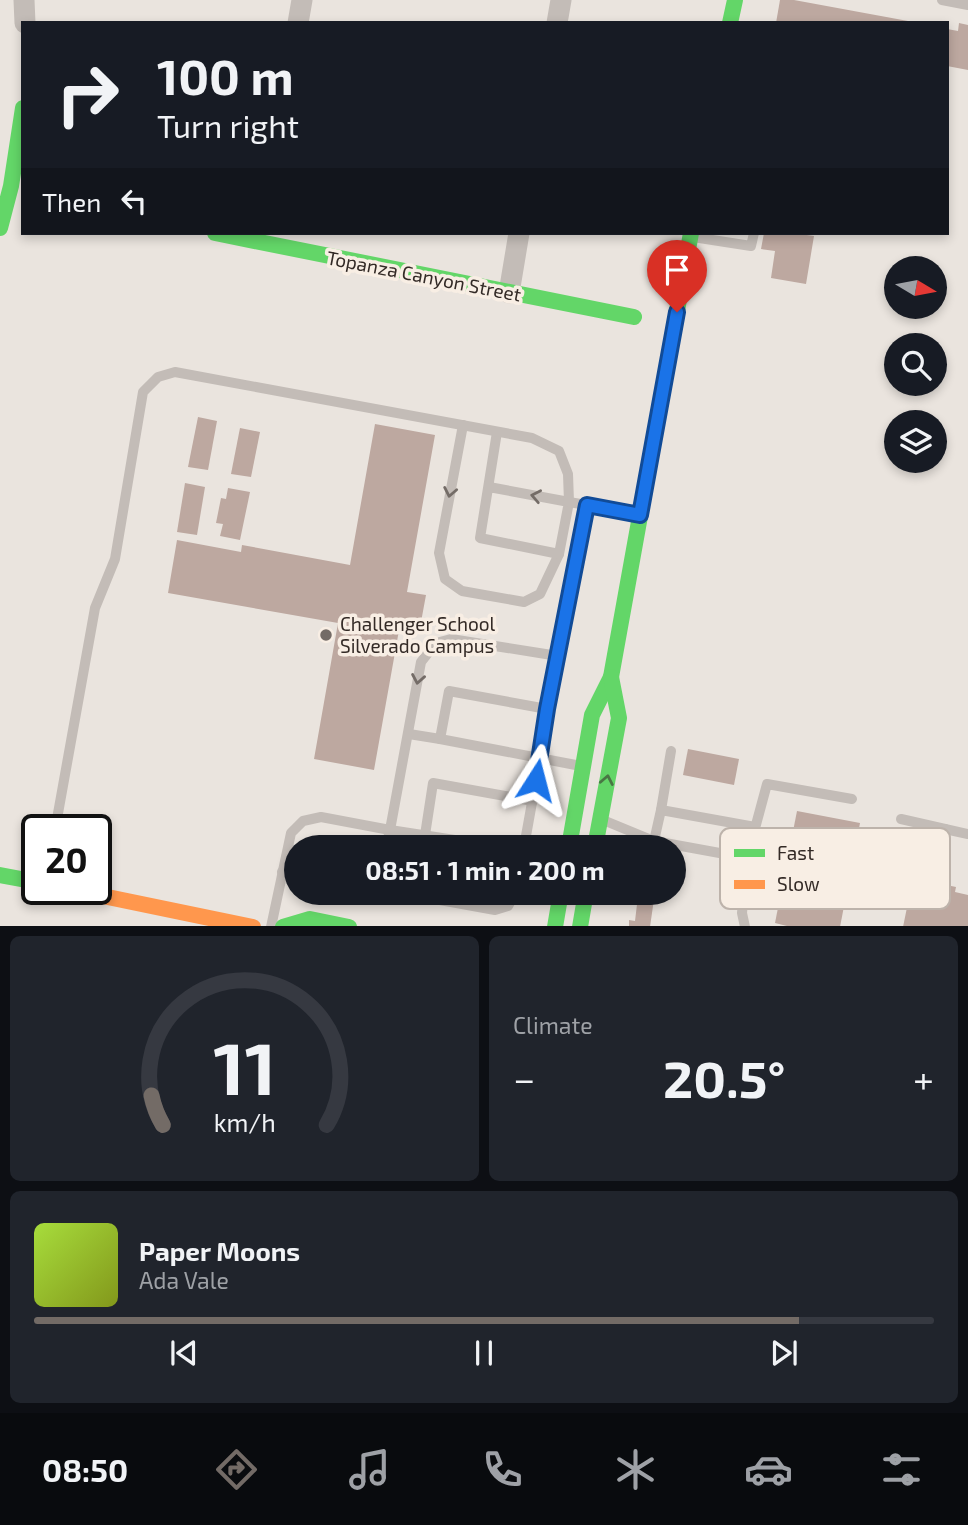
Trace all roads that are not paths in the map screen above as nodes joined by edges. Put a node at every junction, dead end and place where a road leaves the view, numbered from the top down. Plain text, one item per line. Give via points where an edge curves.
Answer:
1 (24, 0) edge
2 (302, 0) edge
3 (561, 0) edge
4 (734, 0) edge
5 (942, 0) edge
6 (968, 5) edge
7 (24, 21) edge
8 (298, 21) edge
9 (556, 21) edge
10 (730, 21) edge
11 (21, 134) edge
12 (17, 187) edge
13 (0, 228) edge
14 (233, 235) edge
15 (519, 235) edge
16 (691, 235) edge
17 (696, 235) edge
18 (754, 235) edge
19 (260, 238) edge
20 (509, 293) junction
21 (634, 317) dead end
22 (463, 425) junction
23 (498, 432) junction
24 (489, 487) junction
25 (569, 502) junction
26 (587, 505) junction
27 (640, 515) junction
28 (559, 554) junction
29 (558, 656) junction
30 (611, 677) junction
31 (547, 709) junction
32 (409, 734) junction
33 (440, 739) junction
34 (671, 751) dead end
35 (540, 758) junction
36 (584, 766) junction
37 (852, 799) dead end
38 (533, 801) junction
39 (661, 810) junction
40 (58, 814) edge
41 (600, 818) junction
42 (901, 819) dead end
43 (755, 827) joint
44 (941, 828) edge
45 (390, 830) junction
46 (950, 830) edge
47 (968, 834) edge
48 (389, 835) edge
49 (425, 835) joint
50 (526, 835) edge
51 (571, 835) edge
52 (597, 835) edge
53 (640, 835) edge
54 (655, 835) edge
55 (686, 847) edge
56 (720, 853) edge
57 (282, 872) joint
58 (0, 875) edge
59 (21, 879) edge
60 (112, 898) edge
61 (468, 905) edge
62 (509, 905) edge
63 (559, 905) edge
64 (584, 905) edge
65 (253, 926) edge
66 (271, 926) edge
67 (283, 926) edge
68 (349, 926) edge
69 (555, 926) edge
70 (580, 926) edge

1 - 7 street
2 - 8 street
3 - 9 street
4 - 10 main road
5 - 6 lane
11 - 12 main road
12 - 13 main road
14 - 19 main road, Topanza Canyon Street
15 - 20 street
16 - 27 main road
17 - 18 lane via 751,246
19 - 20 main road, Topanza Canyon Street
20 - 21 main road, Topanza Canyon Street
22 - 23 lane
22 -> 28 lane via 439,553 445,579 462,591 524,602 540,594
22 - 40 lane via 175,372 158,377 143,392 115,559 95,608
23 - 24 lane
23 - 25 lane via 532,438 559,451 568,474
25 -> 24 lane
24 - 28 lane via 480,538
25 - 26 lane
25 - 28 lane
26 - 27 lane
26 - 29 lane
27 - 30 main road
29 - 31 lane
29 -> 32 lane via 451,639 436,643 421,662
30 - 36 main road via 592,716
41 -> 30 main road via 619,718
31 - 33 lane via 449,691
31 - 35 lane
32 - 33 lane
32 - 45 lane
33 - 35 lane
34 - 39 lane
35 - 36 lane
35 - 38 lane
36 - 51 main road
37 - 43 lane via 767,784
38 - 49 lane via 433,783
38 - 50 lane
39 - 43 lane
39 - 54 lane
41 - 52 main road
41 - 53 lane
42 - 44 lane
45 - 48 lane
45 - 49 lane
45 - 57 lane via 321,817 303,821 291,833
46 - 47 lane
55 - 56 lane
57 - 66 lane
58 - 59 main road
60 - 65 main road
61 - 62 lane via 495,910
63 - 69 main road
64 - 70 main road
67 - 68 main road via 310,919

